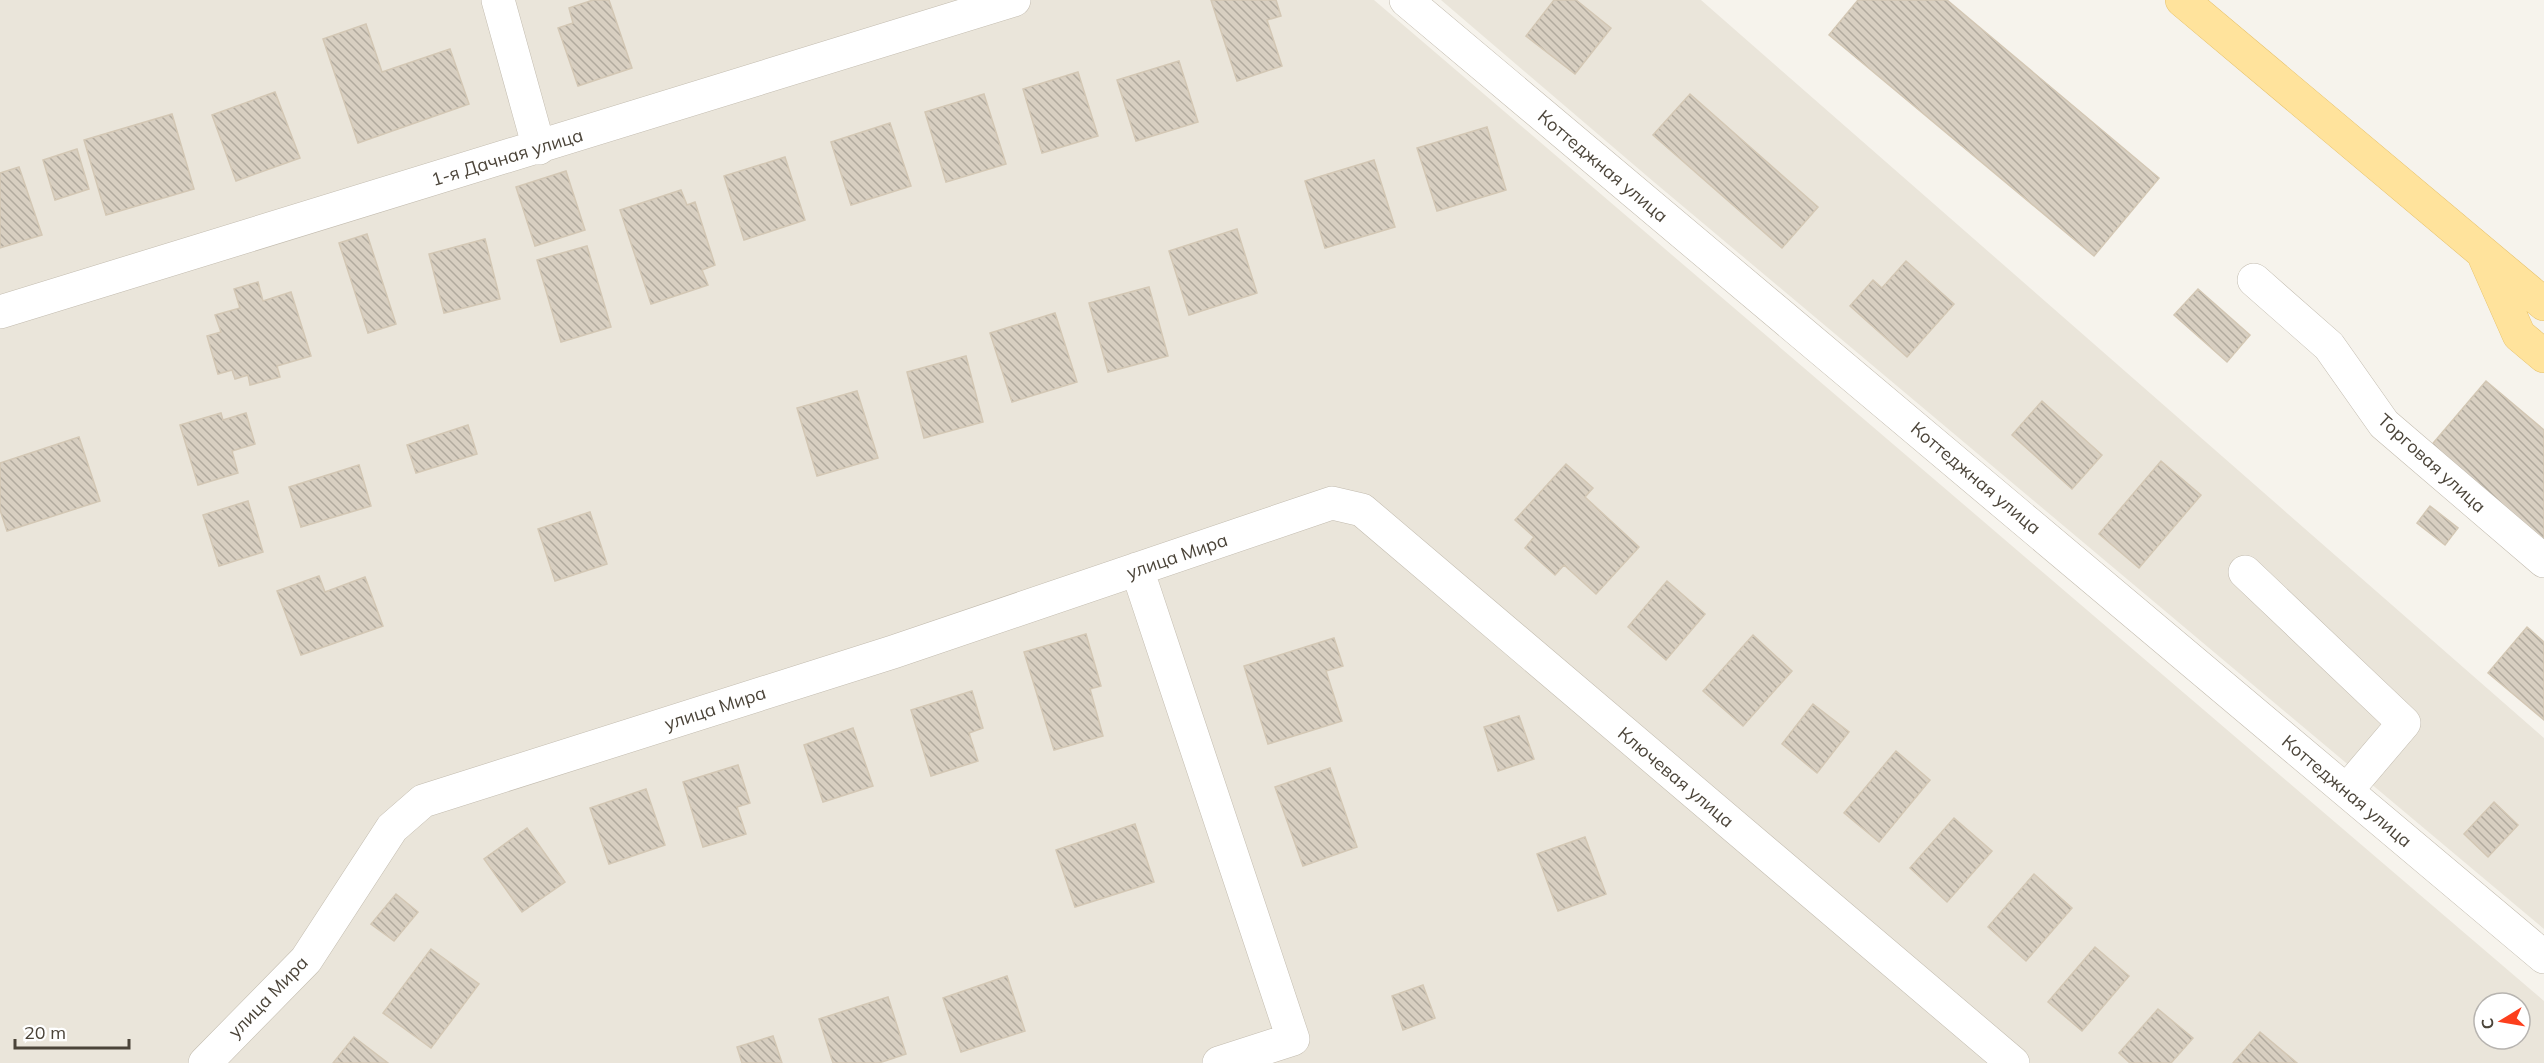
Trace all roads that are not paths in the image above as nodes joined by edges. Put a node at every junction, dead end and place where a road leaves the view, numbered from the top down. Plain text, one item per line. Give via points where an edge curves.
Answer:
1 (498, 0) edge
2 (1014, 0) edge
3 (1406, 0) edge
4 (2182, 0) edge
5 (539, 148) junction
6 (2481, 251) junction
7 (2254, 280) dead end
8 (2544, 304) edge
9 (0, 312) edge
10 (2544, 357) edge
11 (1332, 503) joint
12 (2544, 561) edge
13 (1137, 569) junction
14 (2245, 572) dead end
15 (2347, 790) junction
16 (2544, 957) edge
17 (205, 1063) edge
18 (1219, 1063) edge
19 (2013, 1063) edge

1 - 5 street
2 - 5 street, 1-я Дачная улица
3 - 15 street, Коттеджная улица
4 - 6 main road
5 - 9 street, 1-я Дачная улица
6 - 8 main road
6 - 10 main road via 2519,336
7 - 12 street, Торговая улица via 2329,346 2384,424
11 - 13 street, улица Мира
11 - 19 street, Ключевая улица via 1362,510
13 - 17 street, улица Мира via 892,652 423,801 392,828 306,960
13 - 18 street via 1293,1039
14 - 15 street via 2404,723
15 - 16 street, Коттеджная улица

